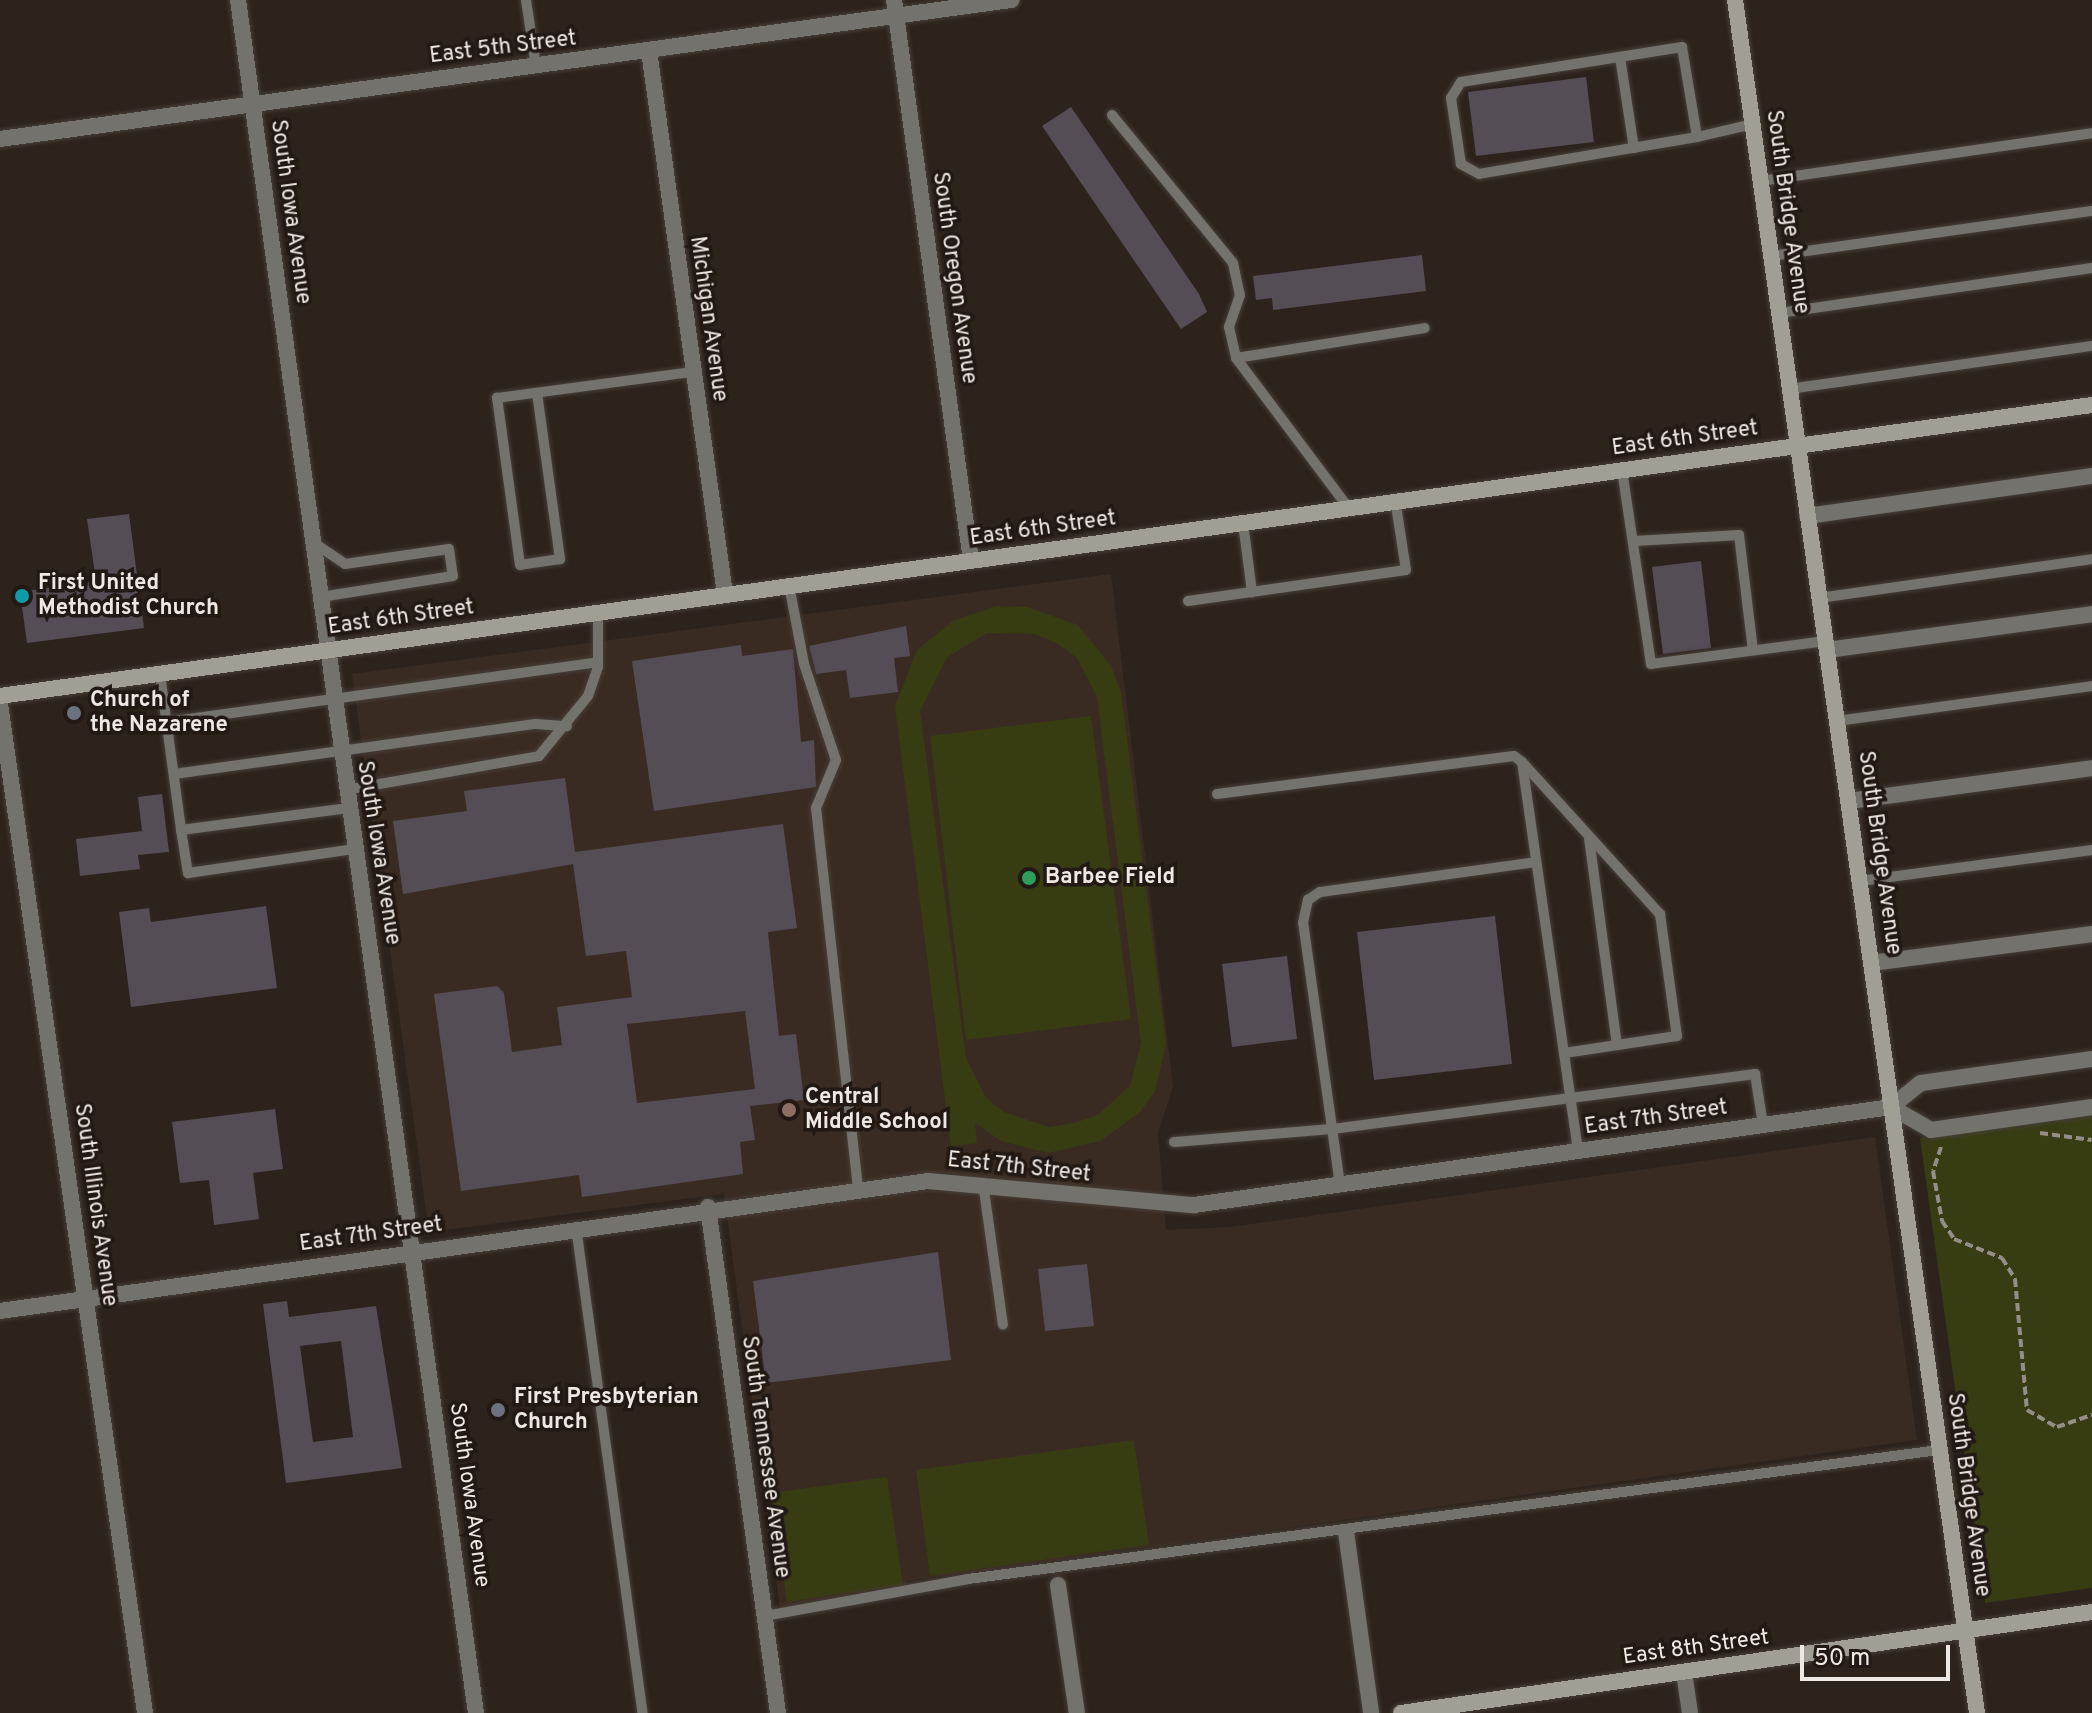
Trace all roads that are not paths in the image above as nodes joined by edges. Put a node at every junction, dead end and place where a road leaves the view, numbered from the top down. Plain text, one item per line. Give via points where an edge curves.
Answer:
1 (238, 0) edge
2 (526, 0) edge
3 (1011, 0) edge
4 (1735, 0) edge
5 (895, 8) edge
6 (649, 51) junction
7 (1620, 57) junction
8 (536, 66) junction
9 (252, 102) junction
10 (1112, 115) dead end
11 (1753, 124) junction
12 (2092, 133) edge
13 (1697, 137) junction
14 (0, 139) edge
15 (1634, 148) junction
16 (1760, 181) junction
17 (2092, 211) edge
18 (1771, 256) junction
19 (2092, 268) edge
20 (1779, 313) junction
21 (1425, 328) dead end
22 (2092, 346) edge
23 (1236, 358) junction
24 (693, 372) junction
25 (1789, 389) junction
26 (537, 393) junction
27 (2092, 405) edge
28 (1797, 445) junction
29 (1622, 470) junction
30 (2092, 476) edge
31 (1395, 499) junction
32 (1347, 506) junction
33 (1807, 516) junction
34 (1243, 523) junction
35 (1635, 541) junction
36 (314, 543) junction
37 (2092, 559) edge
38 (971, 561) junction
39 (789, 585) junction
40 (1252, 592) junction
41 (725, 594) junction
42 (321, 597) junction
43 (1819, 598) junction
44 (1188, 601) dead end
45 (598, 612) junction
46 (2092, 614) edge
47 (1826, 645) junction
48 (1753, 650) junction
49 (328, 651) junction
50 (597, 662) junction
51 (160, 674) junction
52 (2092, 686) edge
53 (0, 696) edge
54 (334, 700) junction
55 (0, 704) edge
56 (1837, 721) junction
57 (167, 722) junction
58 (567, 726) junction
59 (341, 752) junction
60 (1522, 762) junction
61 (2092, 768) edge
62 (174, 774) junction
63 (345, 790) junction
64 (1217, 794) dead end
65 (1849, 801) junction
66 (349, 808) junction
67 (181, 830) junction
68 (1589, 836) junction
69 (355, 849) junction
70 (2092, 850) edge
71 (1536, 862) junction
72 (1860, 881) junction
73 (2092, 934) edge
74 (1872, 963) junction
75 (1617, 1045) junction
76 (1564, 1053) junction
77 (2092, 1059) edge
78 (1571, 1099) junction
79 (1891, 1107) junction
80 (2092, 1107) edge
81 (1763, 1125) junction
82 (1332, 1129) junction
83 (1174, 1142) dead end
84 (1578, 1151) junction
85 (983, 1183) junction
86 (1340, 1185) junction
87 (858, 1189) junction
88 (708, 1207) junction
89 (576, 1227) junction
90 (413, 1251) junction
91 (86, 1299) junction
92 (0, 1311) edge
93 (1003, 1325) dead end
94 (1939, 1450) junction
95 (1346, 1532) junction
96 (1058, 1585) dead end
97 (2092, 1612) edge
98 (765, 1616) junction
99 (1965, 1630) junction
100 (1684, 1672) junction
101 (145, 1713) edge
102 (476, 1713) edge
103 (643, 1713) edge
104 (778, 1713) edge
105 (1077, 1713) edge
106 (1371, 1713) edge
107 (1401, 1713) edge
108 (1690, 1713) edge
109 (1977, 1713) edge

1 - 9 street, South Iowa Avenue
2 - 8 lane
3 - 5 street, East 5th Street
4 - 11 street, South Bridge Avenue
5 - 6 street, East 5th Street
5 - 38 street, South Oregon Avenue
6 - 8 street, East 5th Street
6 - 24 street, Michigan Avenue
7 - 13 lane via 1682,47
7 - 15 lane
7 - 15 lane via 1461,82 1451,98 1461,164 1479,174
8 - 9 street, East 5th Street
9 - 14 street, East 5th Street
9 - 36 street, South Iowa Avenue
10 - 23 lane via 1233,263 1240,295 1229,327
11 - 13 lane
11 - 16 street, South Bridge Avenue
12 - 16 lane
13 - 15 lane
16 - 18 street, South Bridge Avenue
17 - 18 lane
18 - 20 street, South Bridge Avenue
19 - 20 lane
20 - 25 street, South Bridge Avenue
21 - 23 lane
22 - 25 lane
23 - 32 lane
24 - 26 lane
24 - 41 street, Michigan Avenue
25 - 28 street, South Bridge Avenue
26 - 26 lane via 497,398 520,565 560,559
27 - 28 street, East 6th Street
28 - 29 street, East 6th Street
28 - 33 street, South Bridge Avenue
29 - 31 street, East 6th Street
29 - 35 lane
30 - 33 street
31 - 32 street, East 6th Street
31 - 40 lane via 1406,570
32 - 34 street, East 6th Street
33 - 43 street, South Bridge Avenue
34 - 38 street, East 6th Street
34 - 40 lane
35 - 48 lane via 1739,535
35 - 48 lane via 1651,664
36 - 42 street, South Iowa Avenue
36 - 42 lane via 345,564 449,549 453,576
37 - 43 lane
38 - 39 street, East 6th Street
39 - 41 street, East 6th Street
39 - 87 lane via 804,664 836,760 816,808
40 - 44 lane
41 - 45 street, East 6th Street
42 - 49 street, South Iowa Avenue
43 - 47 street, South Bridge Avenue
45 - 49 street, East 6th Street
45 - 50 lane
46 - 47 street
47 - 48 lane
47 - 56 street, South Bridge Avenue
49 - 51 street, East 6th Street
49 - 54 street, South Iowa Avenue
50 - 54 lane
50 - 58 lane via 588,696
51 - 53 street, East 6th Street
51 - 57 lane
52 - 56 lane
54 - 57 lane
54 - 59 street, South Iowa Avenue
55 - 91 street, South Illinois Avenue
56 - 65 street, South Bridge Avenue
57 - 62 lane
58 - 59 lane via 536,724
58 - 63 lane via 539,756 505,767
59 - 62 lane
59 - 63 street, South Iowa Avenue
60 - 64 lane via 1514,756
60 - 68 lane
60 - 71 lane
61 - 65 street
62 - 67 lane
63 - 66 street, South Iowa Avenue
65 - 72 street, South Bridge Avenue
66 - 67 lane
66 - 69 street, South Iowa Avenue
67 - 69 lane via 188,873
68 - 75 lane
68 - 75 lane via 1660,914 1675,1021 1677,1036
69 - 90 street, South Iowa Avenue
70 - 72 lane
71 - 76 lane
71 - 82 lane via 1320,892 1308,900 1303,923
72 - 74 street, South Bridge Avenue
73 - 74 street
74 - 79 street, South Bridge Avenue
75 - 76 lane
76 - 78 lane
77 - 79 street, East 7th Street via 1921,1083
78 - 81 lane via 1755,1074
78 - 82 lane
78 - 84 lane
79 - 80 street via 1931,1130
79 - 81 street, East 7th Street
79 - 94 street, South Bridge Avenue
81 - 84 street, East 7th Street
82 - 83 lane
82 - 86 lane
84 - 86 street, East 7th Street
85 - 86 street, East 7th Street via 1194,1205
85 - 87 street, East 7th Street
85 - 93 lane
87 - 88 street, East 7th Street
88 - 89 street, East 7th Street
88 - 98 street, South Tennessee Avenue
89 - 90 street, East 7th Street
89 - 103 lane
90 - 91 street, East 7th Street
90 - 102 street, South Iowa Avenue
91 - 92 street, East 7th Street
91 - 101 street, South Illinois Avenue
94 - 95 lane
94 - 99 street, South Bridge Avenue
95 - 98 lane via 968,1579
95 - 106 street
96 - 105 street
97 - 99 street, East 8th Street
98 - 104 street, South Tennessee Avenue
99 - 100 street, East 8th Street
99 - 109 street, South Bridge Avenue
100 - 107 street, East 8th Street
100 - 108 street

